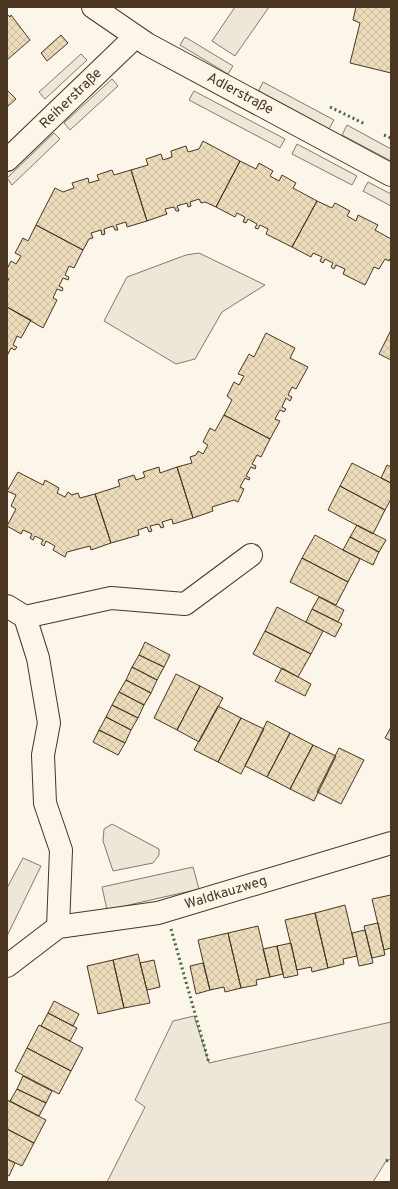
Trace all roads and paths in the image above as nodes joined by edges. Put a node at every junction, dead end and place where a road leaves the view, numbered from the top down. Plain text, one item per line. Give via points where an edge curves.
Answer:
1 (93, 7) edge
2 (135, 37) junction
3 (7, 160) edge
4 (391, 176) edge
5 (251, 555) dead end
6 (16, 612) edge
7 (391, 843) edge
8 (58, 927) junction
9 (7, 966) edge

1 - 2 street, Adlerstraße
2 - 3 street, Reiherstraße
2 - 4 street, Adlerstraße
5 - 6 street via 185,604 111,598
6 - 8 street via 38,658 49,723 42,755 44,803 62,850
7 - 8 street, Waldkauzweg via 158,913
8 - 9 street, Waldkauzweg

